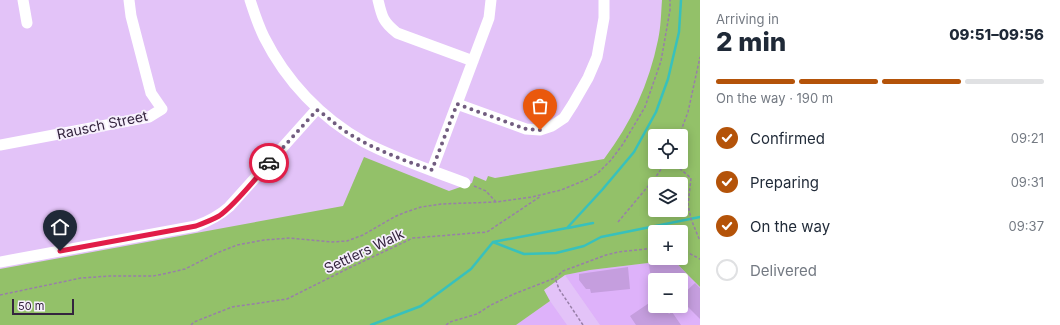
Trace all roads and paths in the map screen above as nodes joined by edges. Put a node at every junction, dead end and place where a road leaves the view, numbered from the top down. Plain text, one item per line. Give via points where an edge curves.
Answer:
1 (23, 0) edge
2 (129, 0) edge
3 (250, 0) edge
4 (378, 0) edge
5 (491, 0) edge
6 (604, 0) edge
7 (670, 0) edge
8 (26, 23) dead end
9 (700, 57) edge
10 (473, 61) junction
11 (457, 104) junction
12 (317, 110) junction
13 (682, 129) edge
14 (0, 145) edge
15 (661, 169) edge
16 (680, 169) edge
17 (432, 170) junction
18 (465, 183) joint
19 (542, 195) junction
20 (496, 202) junction
21 (618, 222) dead end
22 (700, 241) edge
23 (648, 249) edge
24 (688, 253) edge
25 (700, 259) edge
26 (0, 262) edge
27 (555, 278) junction
28 (0, 295) edge
29 (191, 325) edge
30 (446, 325) edge
31 (583, 325) edge

1 - 8 street
2 - 14 street, Rausch Street via 151,93 162,109 149,117
3 - 12 street via 276,58
4 - 10 street via 381,15 387,26 397,33
5 - 10 street via 489,18
6 - 11 street via 604,18 596,57 588,78 564,118 540,130 526,129
7 - 19 path via 661,61 645,107 624,144 598,173 561,190
9 - 13 path
10 - 11 street
11 - 17 street
12 - 17 street via 364,142 400,159
12 - 26 street via 229,207 207,222
15 - 21 path
16 - 22 path via 691,178 688,205
17 - 18 street
18 - 20 path via 486,191
19 - 20 path
19 - 29 path, Settlers Walk via 487,232 413,238 287,299 232,307
20 - 28 path via 422,207 394,217 364,235 347,241 290,238 264,240 237,245 185,269 168,273 153,276 82,278
23 - 27 path via 606,255 564,271
24 - 25 path
27 - 30 path via 514,294 477,314
27 - 31 path via 559,289

